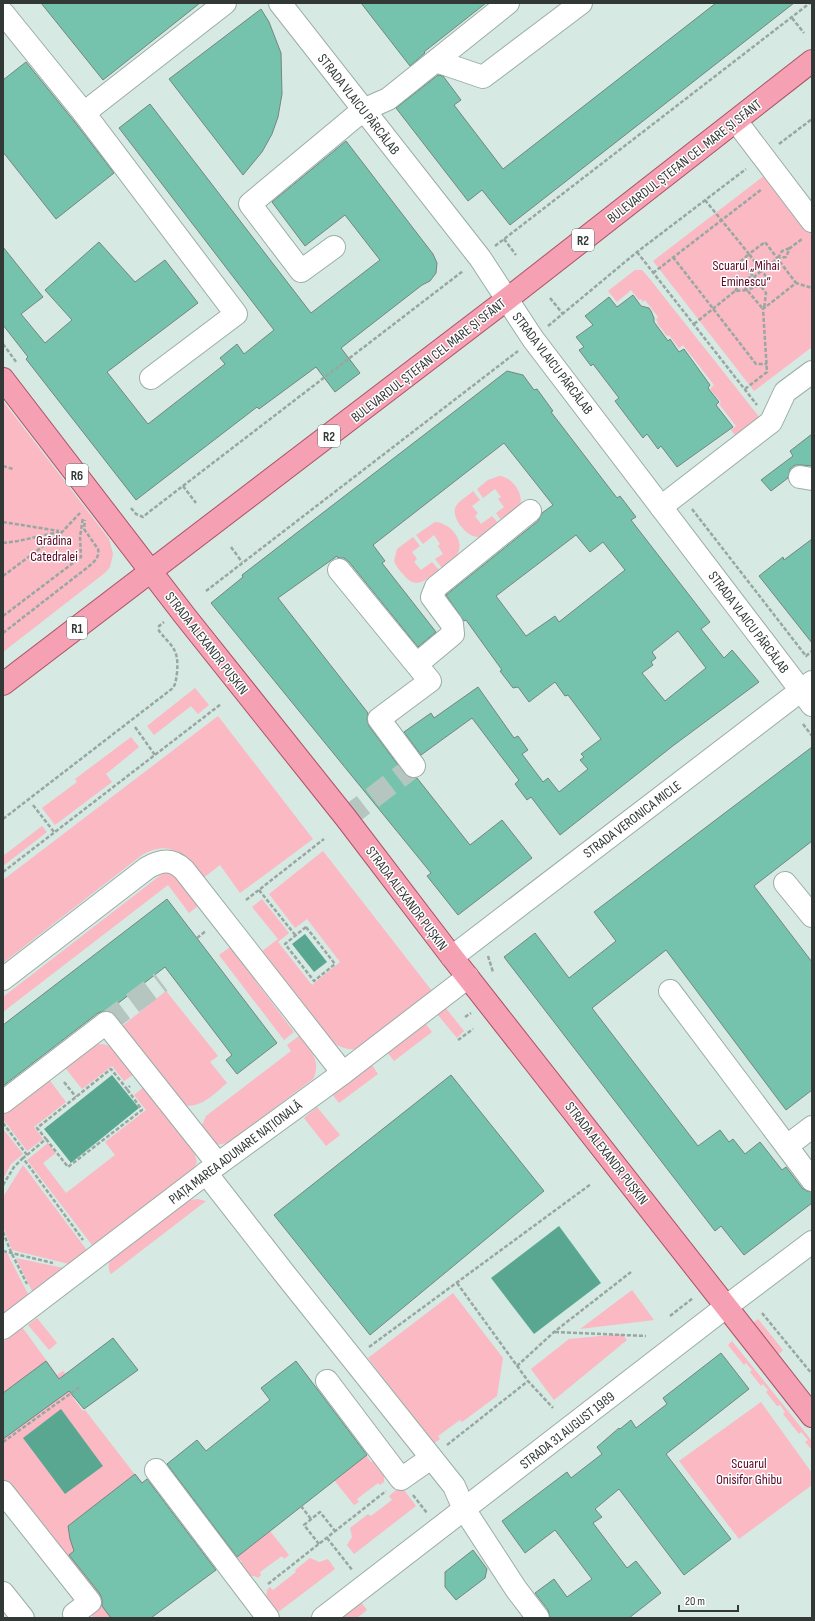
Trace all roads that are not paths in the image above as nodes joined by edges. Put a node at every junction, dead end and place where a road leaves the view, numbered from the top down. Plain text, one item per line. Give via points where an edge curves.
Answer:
1 (225, 3) edge
2 (280, 3) edge
3 (508, 3) edge
4 (581, 3) edge
5 (3, 14) edge
6 (436, 61) junction
7 (812, 61) edge
8 (363, 110) junction
9 (84, 113) junction
10 (736, 121) junction
11 (807, 230) edge
12 (334, 247) dead end
13 (506, 300) junction
14 (812, 372) edge
15 (151, 378) dead end
16 (3, 379) edge
17 (661, 507) junction
18 (530, 511) dead end
19 (339, 570) dead end
20 (150, 571) junction
21 (417, 664) junction
22 (3, 684) edge
23 (808, 692) edge
24 (414, 766) dead end
25 (786, 883) dead end
26 (812, 916) edge
27 (452, 957) junction
28 (468, 977) junction
29 (3, 979) edge
30 (670, 991) dead end
31 (343, 1073) junction
32 (3, 1102) edge
33 (812, 1127) edge
34 (787, 1146) junction
35 (212, 1168) junction
36 (812, 1180) edge
37 (812, 1242) edge
38 (727, 1306) junction
39 (3, 1328) edge
40 (327, 1381) dead end
41 (812, 1416) edge
42 (431, 1458) junction
43 (156, 1470) dead end
44 (3, 1493) edge
45 (464, 1508) junction
46 (3, 1593) edge
47 (73, 1617) edge
48 (23, 1618) edge
49 (268, 1618) edge
50 (323, 1618) edge
51 (538, 1618) edge

1 - 9 street
2 - 8 street, STRADA VLAICU PÂRCĂLAB
3 - 6 street
4 - 6 street via 483,78
5 - 9 street
6 - 8 street via 388,99
7 - 10 main road, BULEVARDUL ȘTEFAN CEL MARE ȘI SFÂNT / R2
8 - 12 street via 250,204 301,271
8 - 13 street, STRADA VLAICU PÂRCĂLAB via 480,258
9 - 15 street via 236,314
10 - 11 street via 763,156
10 - 13 main road, BULEVARDUL ȘTEFAN CEL MARE ȘI SFÂNT / R2
13 - 17 street, STRADA VLAICU PÂRCĂLAB
13 - 20 main road, BULEVARDUL ȘTEFAN CEL MARE ȘI SFÂNT / R2
14 - 17 street via 785,392 771,422
16 - 20 main road, STRADA ALEXANDR PUȘKIN / R6
17 - 23 street, STRADA VLAICU PÂRCĂLAB
18 - 21 street via 436,587 432,597 452,624 453,634
19 - 21 street
20 - 22 main road, BULEVARDUL ȘTEFAN CEL MARE ȘI SFÂNT / R1
20 - 27 main road, STRADA ALEXANDR PUȘKIN via 346,818
21 - 24 street via 430,681 379,719
23 - 27 street, STRADA VERONICA MICLE
25 - 26 street
27 - 28 main road, STRADA ALEXANDR PUȘKIN
28 - 31 street, PIAȚA MAREA ADUNARE NAȚIONALĂ
28 - 38 main road, STRADA ALEXANDR PUȘKIN
29 - 31 street via 148,868 160,862 173,862 184,870
30 - 34 street
31 - 35 street, PIAȚA MAREA ADUNARE NAȚIONALĂ
32 - 35 street via 106,1023 146,1074
33 - 34 street
34 - 36 street
35 - 39 street, PIAȚA MAREA ADUNARE NAȚIONALĂ
35 - 42 street via 353,1360
37 - 38 street, STRADA 31 AUGUST 1989
38 - 41 main road, STRADA ALEXANDR PUȘKIN
38 - 45 street, STRADA 31 AUGUST 1989
40 - 42 street via 401,1479
42 - 45 street via 454,1486
43 - 49 street
44 - 47 street via 90,1602
45 - 50 street, STRADA 31 AUGUST 1989
45 - 51 street via 516,1589
46 - 48 street

